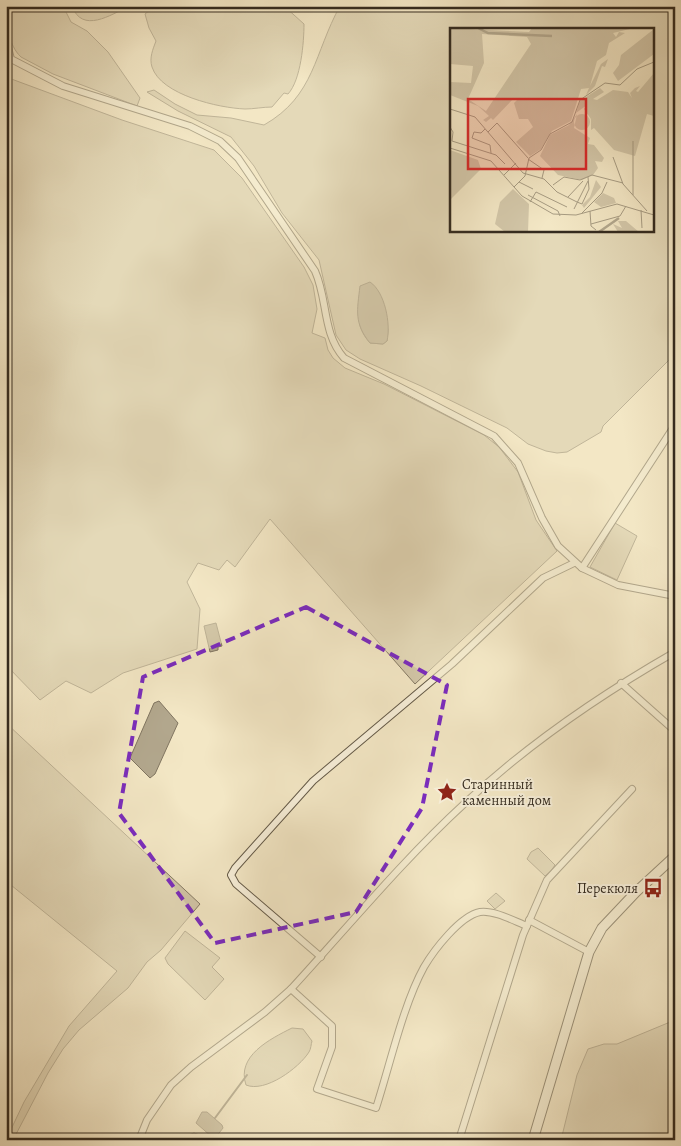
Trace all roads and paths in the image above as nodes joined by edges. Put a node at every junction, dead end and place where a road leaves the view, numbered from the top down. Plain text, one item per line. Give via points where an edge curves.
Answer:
1 (6, 40) edge
2 (675, 424) edge
3 (574, 562) junction
4 (582, 568) junction
5 (675, 596) edge
6 (675, 652) edge
7 (621, 683) junction
8 (675, 731) edge
9 (632, 789) dead end
10 (675, 856) edge
11 (528, 923) junction
12 (589, 952) junction
13 (321, 956) junction
14 (291, 989) junction
15 (139, 1140) edge
16 (459, 1140) edge
17 (532, 1140) edge

1 - 3 street via 12,59 63,86 190,126 229,149 315,272 322,290 329,331 338,352 361,369 494,436 518,464 549,532
2 - 4 street
3 - 4 street
3 - 13 street via 543,578 452,664 313,781 235,868 231,875 236,884
4 - 5 street via 618,585
6 - 7 street
7 - 8 street
7 - 13 street via 546,736 464,804
9 - 11 street via 547,880
10 - 12 street via 602,928
11 - 12 street
11 - 14 street via 480,912 461,921 447,936 424,967 376,1108 317,1089 332,1047 332,1026
11 - 16 street
12 - 17 street
13 - 14 street
14 - 15 street via 171,1085 152,1112

